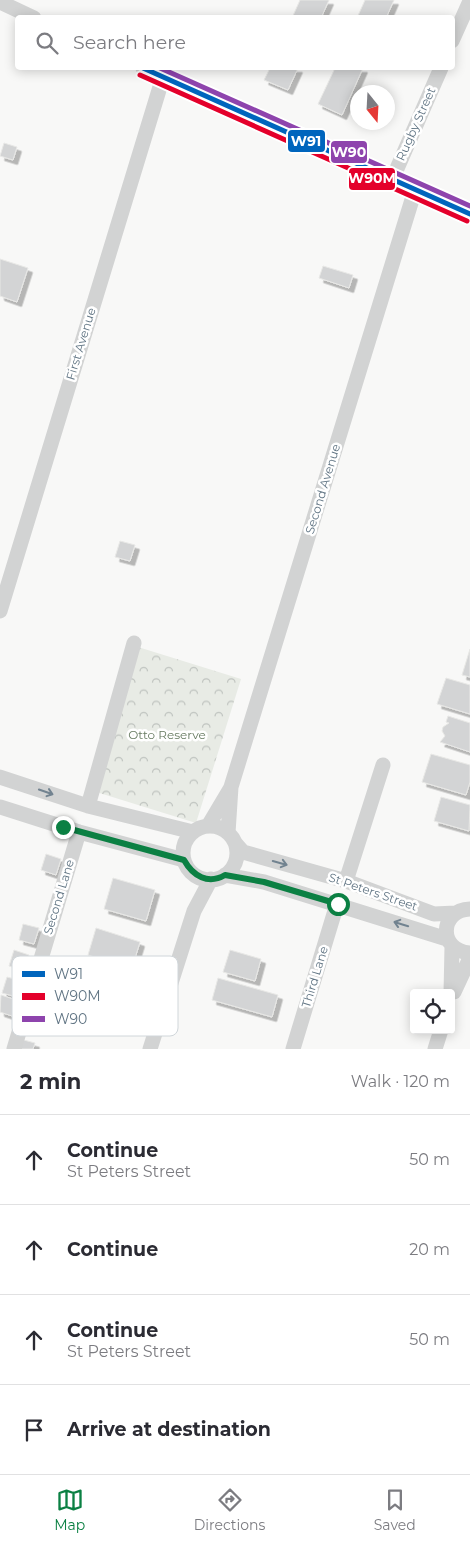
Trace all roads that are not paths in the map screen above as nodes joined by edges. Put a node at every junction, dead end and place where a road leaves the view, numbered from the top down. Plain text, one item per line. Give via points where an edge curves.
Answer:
1 (470, 1) edge
2 (0, 2) edge
3 (26, 10) edge
4 (455, 34) edge
5 (148, 70) edge
6 (440, 70) edge
7 (163, 76) junction
8 (392, 180) junction
9 (415, 190) junction
10 (470, 214) edge
11 (0, 611) edge
12 (134, 643) dead end
13 (383, 765) dead end
14 (0, 777) edge
15 (231, 787) junction
16 (88, 806) junction
17 (0, 807) edge
18 (200, 829) junction
19 (79, 832) junction
20 (232, 839) junction
21 (184, 860) junction
22 (194, 873) junction
23 (218, 877) junction
24 (346, 881) junction
25 (338, 904) junction
26 (466, 909) edge
27 (194, 911) junction
28 (450, 943) junction
29 (470, 953) edge
30 (42, 956) edge
31 (470, 958) edge
32 (178, 961) edge
33 (451, 989) edge
34 (455, 990) edge
35 (440, 1034) edge
36 (18, 1036) edge
37 (154, 1036) edge
38 (14, 1049) edge
39 (150, 1049) edge
40 (293, 1049) edge
41 (435, 1049) edge

1 - 4 street
2 - 3 street
5 - 7 street
6 - 8 street, Rugby Street
7 - 8 street
7 - 11 street, First Avenue
8 - 9 street
9 - 10 street
9 - 15 street, Second Avenue
12 - 16 street
13 - 24 street
14 -> 16 street
15 - 18 street, Second Avenue
15 - 20 street, Second Avenue
16 - 18 street
17 - 19 street
18 - 20 street via 221,828
18 - 21 street via 186,841
19 - 21 street
19 - 30 street, Second Lane
20 - 23 street via 237,854 234,865
20 -> 24 street, St Peters Street via 245,853
21 - 22 street
22 - 23 street via 198,877
22 - 27 street
23 - 25 street, St Peters Street via 264,882
23 - 27 street
24 - 26 street, St Peters Street via 434,914
28 -> 25 street, St Peters Street
25 - 40 street, Third Lane
26 - 28 street via 449,921 446,928
27 - 32 street
28 - 29 street, St Peters Street via 462,953
28 - 33 street
31 - 34 street
35 - 41 street
36 - 38 street, Second Lane
37 - 39 street

